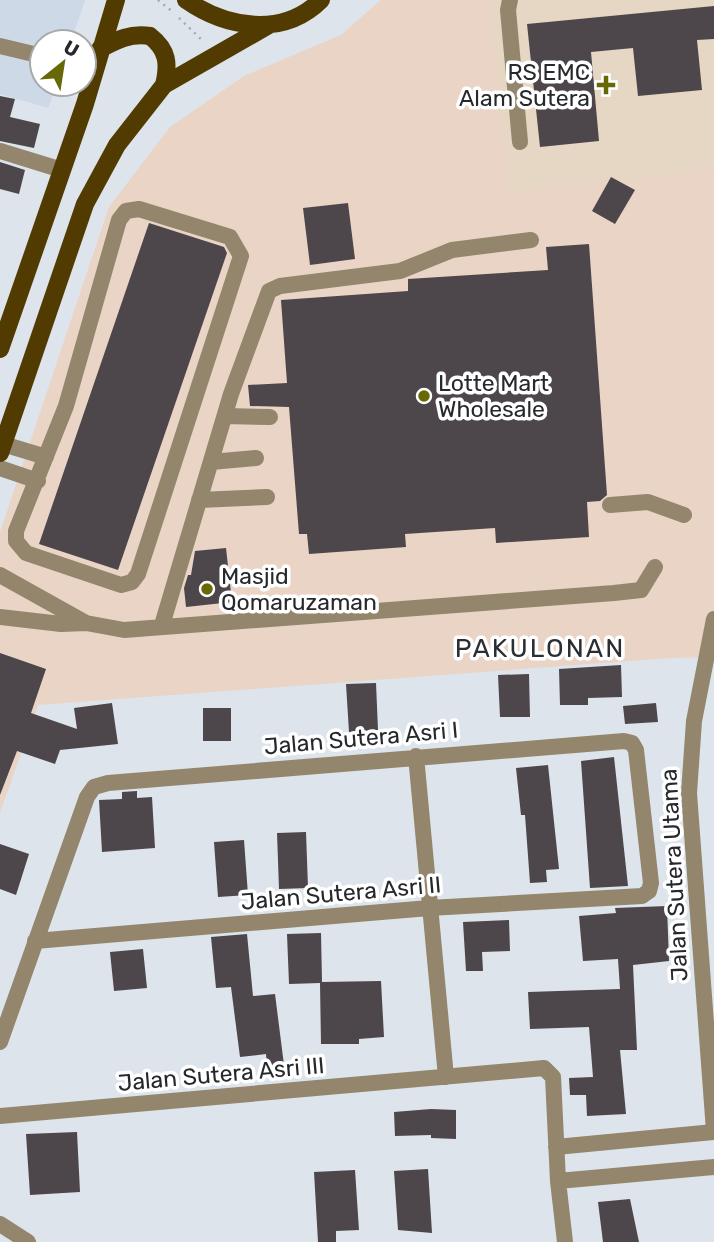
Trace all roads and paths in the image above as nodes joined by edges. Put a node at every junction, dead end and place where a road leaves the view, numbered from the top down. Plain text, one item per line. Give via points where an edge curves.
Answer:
1 (116, 0) edge
2 (158, 0) edge
3 (186, 0) edge
4 (321, 0) edge
5 (510, 0) edge
6 (269, 25) junction
7 (0, 46) edge
8 (100, 50) junction
9 (28, 53) edge
10 (98, 53) edge
11 (215, 56) junction
12 (164, 85) junction
13 (82, 98) edge
14 (520, 142) dead end
15 (0, 152) edge
16 (62, 170) junction
17 (531, 240) dead end
18 (1, 342) edge
19 (225, 416) junction
20 (270, 416) dead end
21 (2, 448) edge
22 (46, 457) junction
23 (256, 458) dead end
24 (211, 461) junction
25 (0, 468) edge
26 (38, 481) junction
27 (267, 497) dead end
28 (200, 500) junction
29 (610, 505) dead end
30 (684, 514) dead end
31 (655, 567) dead end
32 (0, 575) edge
33 (0, 617) edge
34 (714, 619) edge
35 (86, 623) junction
36 (162, 625) junction
37 (416, 756) junction
38 (649, 891) joint
39 (429, 908) junction
40 (35, 941) junction
41 (0, 1042) edge
42 (446, 1077) junction
43 (0, 1116) edge
44 (714, 1132) edge
45 (556, 1147) junction
46 (714, 1167) edge
47 (558, 1181) junction
48 (0, 1224) edge
49 (28, 1242) edge
50 (565, 1242) edge

1 - 8 main road
2 - 11 path via 197,33
3 - 6 main road via 208,15 237,25
4 - 6 main road via 294,18
5 - 14 street
6 - 11 main road
7 - 9 street
8 - 10 main road
8 - 12 main road via 123,37 150,36 166,54
11 - 12 main road
12 - 21 main road via 117,145 85,204
13 - 16 main road
15 - 16 street
16 - 18 main road
17 - 19 street via 452,250 400,271 273,287
19 - 20 street
19 - 24 street
21 - 22 street
22 - 26 street
22 - 26 street via 66,406 122,214 139,209 230,237 241,256 132,582 121,585 19,548 16,531
23 - 24 street
24 - 28 street
25 - 26 street
27 - 28 street
28 - 36 street
29 - 30 street via 648,502
31 - 36 street via 637,592
32 - 35 street
33 - 35 street
34 - 44 street, Jalan Sutera Utama via 694,721 689,793
35 - 36 street via 124,630
37 - 38 street, Jalan Sutera Asri I via 632,743
37 - 39 street
37 - 40 street, Jalan Sutera Asri I via 108,783 94,788
38 - 39 street, Jalan Sutera Asri II via 642,896
39 - 40 street, Jalan Sutera Asri II
39 - 42 street
40 - 41 street
42 - 43 street, Jalan Sutera Asri III
42 - 45 street, Jalan Sutera Asri III via 540,1067 548,1070 553,1077
44 - 45 street
45 - 47 street
46 - 47 street
47 - 50 street
48 - 49 street

